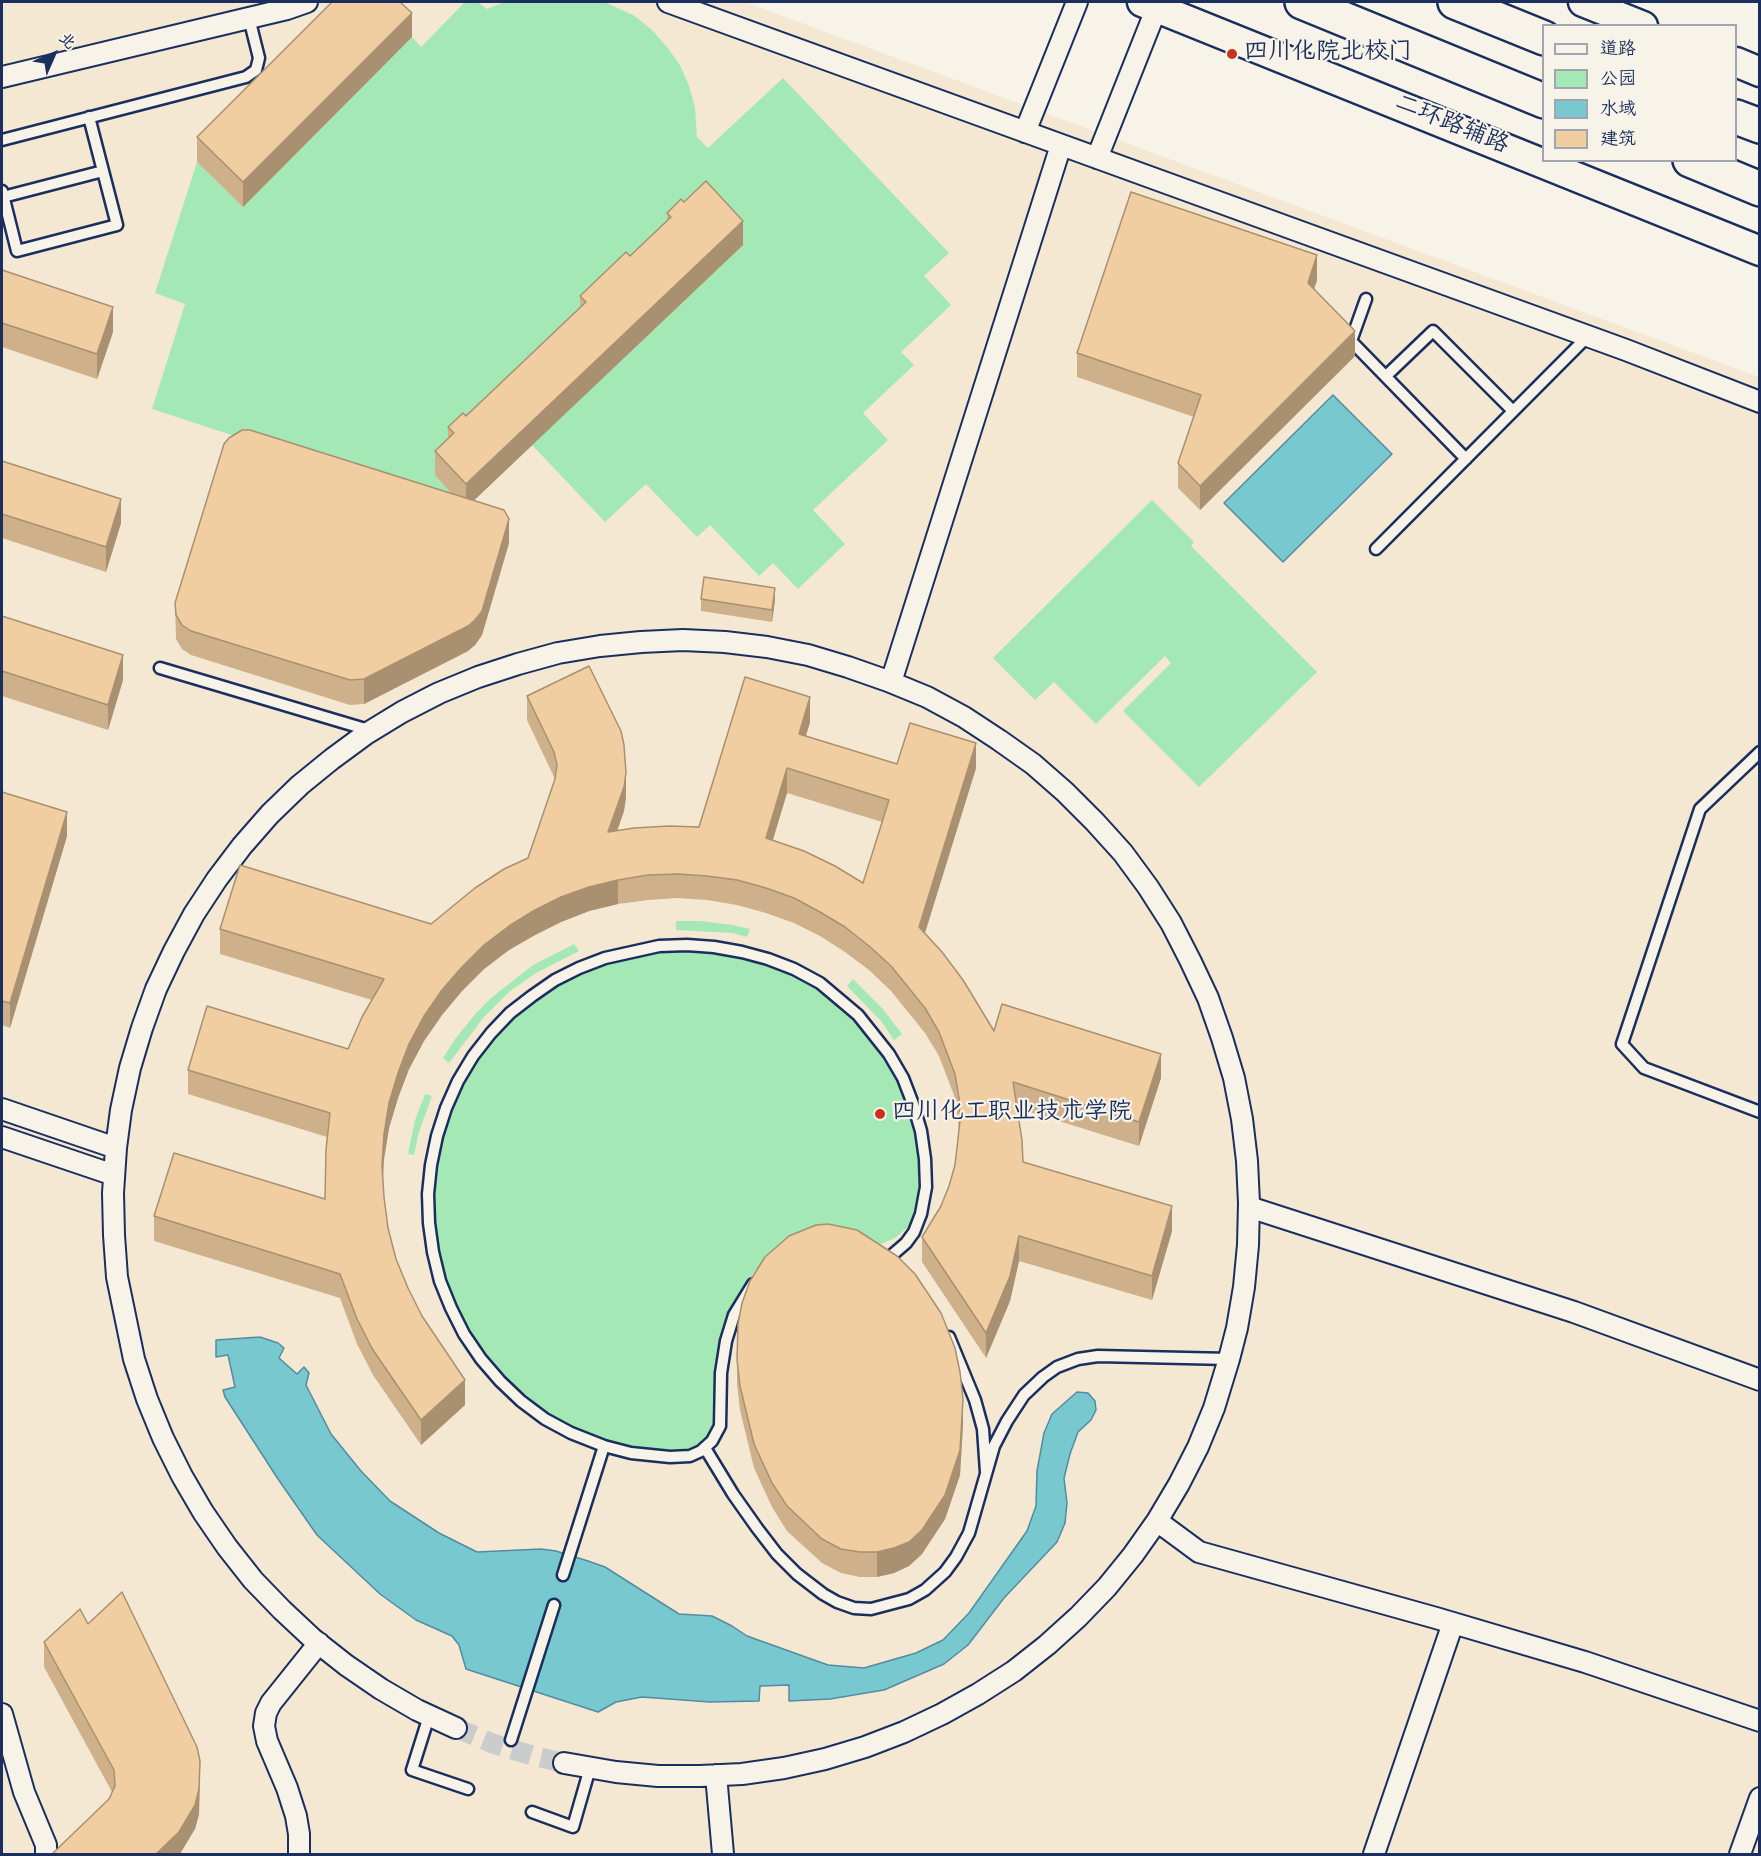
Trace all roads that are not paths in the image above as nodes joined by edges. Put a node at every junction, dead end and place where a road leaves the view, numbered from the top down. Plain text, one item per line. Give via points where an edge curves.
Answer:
1 (306, 2) edge
2 (668, 2) edge
3 (1077, 2) edge
4 (1302, 2) edge
5 (1455, 2) edge
6 (1583, 2) edge
7 (1149, 4) edge
8 (249, 18) junction
9 (1638, 24) edge
10 (1542, 37) edge
11 (1737, 62) edge
12 (1760, 72) edge
13 (2, 77) edge
14 (1542, 99) edge
15 (89, 117) junction
16 (1737, 117) edge
17 (1760, 126) edge
18 (1024, 132) junction
19 (2, 140) edge
20 (1060, 145) junction
21 (1097, 158) junction
22 (1695, 162) edge
23 (103, 171) junction
24 (1760, 189) edge
25 (2, 194) edge
26 (1760, 251) edge
27 (1366, 298) dead end
28 (1588, 336) junction
29 (1386, 376) junction
30 (1760, 402) edge
31 (1514, 411) junction
32 (1466, 459) junction
33 (1377, 549) dead end
34 (160, 668) dead end
35 (891, 682) junction
36 (372, 730) junction
37 (1760, 752) edge
38 (2, 1109) edge
39 (1760, 1112) edge
40 (2, 1137) edge
41 (116, 1148) junction
42 (114, 1176) junction
43 (1249, 1207) junction
44 (883, 1261) edge
45 (759, 1275) edge
46 (944, 1328) edge
47 (1229, 1359) junction
48 (1760, 1380) edge
49 (604, 1446) junction
50 (705, 1448) junction
51 (986, 1472) junction
52 (1157, 1521) junction
53 (563, 1575) dead end
54 (554, 1605) dead end
55 (1453, 1623) junction
56 (319, 1643) junction
57 (2, 1714) edge
58 (429, 1716) junction
59 (1760, 1721) edge
60 (456, 1728) tunnel mouth
61 (511, 1740) dead end
62 (564, 1763) tunnel mouth
63 (590, 1768) junction
64 (716, 1775) junction
65 (468, 1790) dead end
66 (1760, 1798) edge
67 (532, 1812) dead end
68 (46, 1854) edge
69 (299, 1854) edge
70 (723, 1854) edge
71 (1374, 1854) edge
72 (1740, 1854) edge

1 - 8 street
2 - 18 street
3 - 18 street
4 - 14 highway
5 - 10 highway
6 - 9 main road
7 - 21 street
7 - 26 main road, 二环路辅路
8 - 13 street
8 - 15 lane via 259,58 256,70 246,77
11 - 12 main road
15 - 19 lane
15 - 23 lane
16 - 17 highway
18 - 20 street
20 - 21 street
20 - 35 street
21 - 28 street
22 - 24 highway
23 - 25 lane
23 - 25 lane via 117,225 17,251
27 - 29 lane via 1351,340
28 - 30 street
28 - 31 lane
29 - 31 lane via 1433,331
29 - 32 lane
31 - 32 lane
32 - 33 lane
34 - 36 lane
35 - 36 street via 848,666 767,647 704,641 641,642 558,653 478,677 439,693
35 - 43 street via 964,717 1033,764 1095,822 1148,887 1190,960 1222,1038 1242,1119
36 - 41 street via 321,768 270,814 194,914 169,960 142,1028
37 - 39 lane via 1700,809 1622,1044 1644,1068
38 - 41 street
40 - 42 street
41 - 42 street
42 - 56 street via 117,1277 134,1359 163,1438 227,1547 253,1580
43 - 47 street via 1244,1287
43 - 48 street via 1574,1312
44 - 49 lane via 906,1243 921,1214 926,1186 921,1131 914,1104 889,1054 840,998 820,983 768,959 696,946 632,951 588,964 555,980 510,1013 473,1056 458,1081 446,1108 431,1165 429,1223 433,1252 451,1308 481,1359 521,1401 545,1419
45 - 50 lane via 734,1315 726,1341 720,1426
46 - 51 lane via 975,1400 983,1429
47 - 51 lane via 1098,1356 1057,1367 1024,1395 994,1446
47 - 52 street via 1198,1447
49 - 50 lane via 670,1457 690,1456
49 - 53 lane
50 - 51 lane via 777,1554 823,1594 854,1608 871,1609 909,1599 945,1572 969,1533
52 - 55 street via 1199,1552
52 - 64 street via 1127,1563 1078,1617 1047,1645 978,1694 914,1728 865,1747 784,1768
54 - 61 lane
55 - 59 street
55 - 71 street
56 - 58 street via 381,1689
56 - 69 street via 271,1703 264,1726 296,1816
57 - 68 street
58 - 60 street
58 - 65 lane via 412,1770
62 - 63 street
63 - 64 street via 658,1776
63 - 67 lane via 573,1827
64 - 70 street
66 - 72 street

